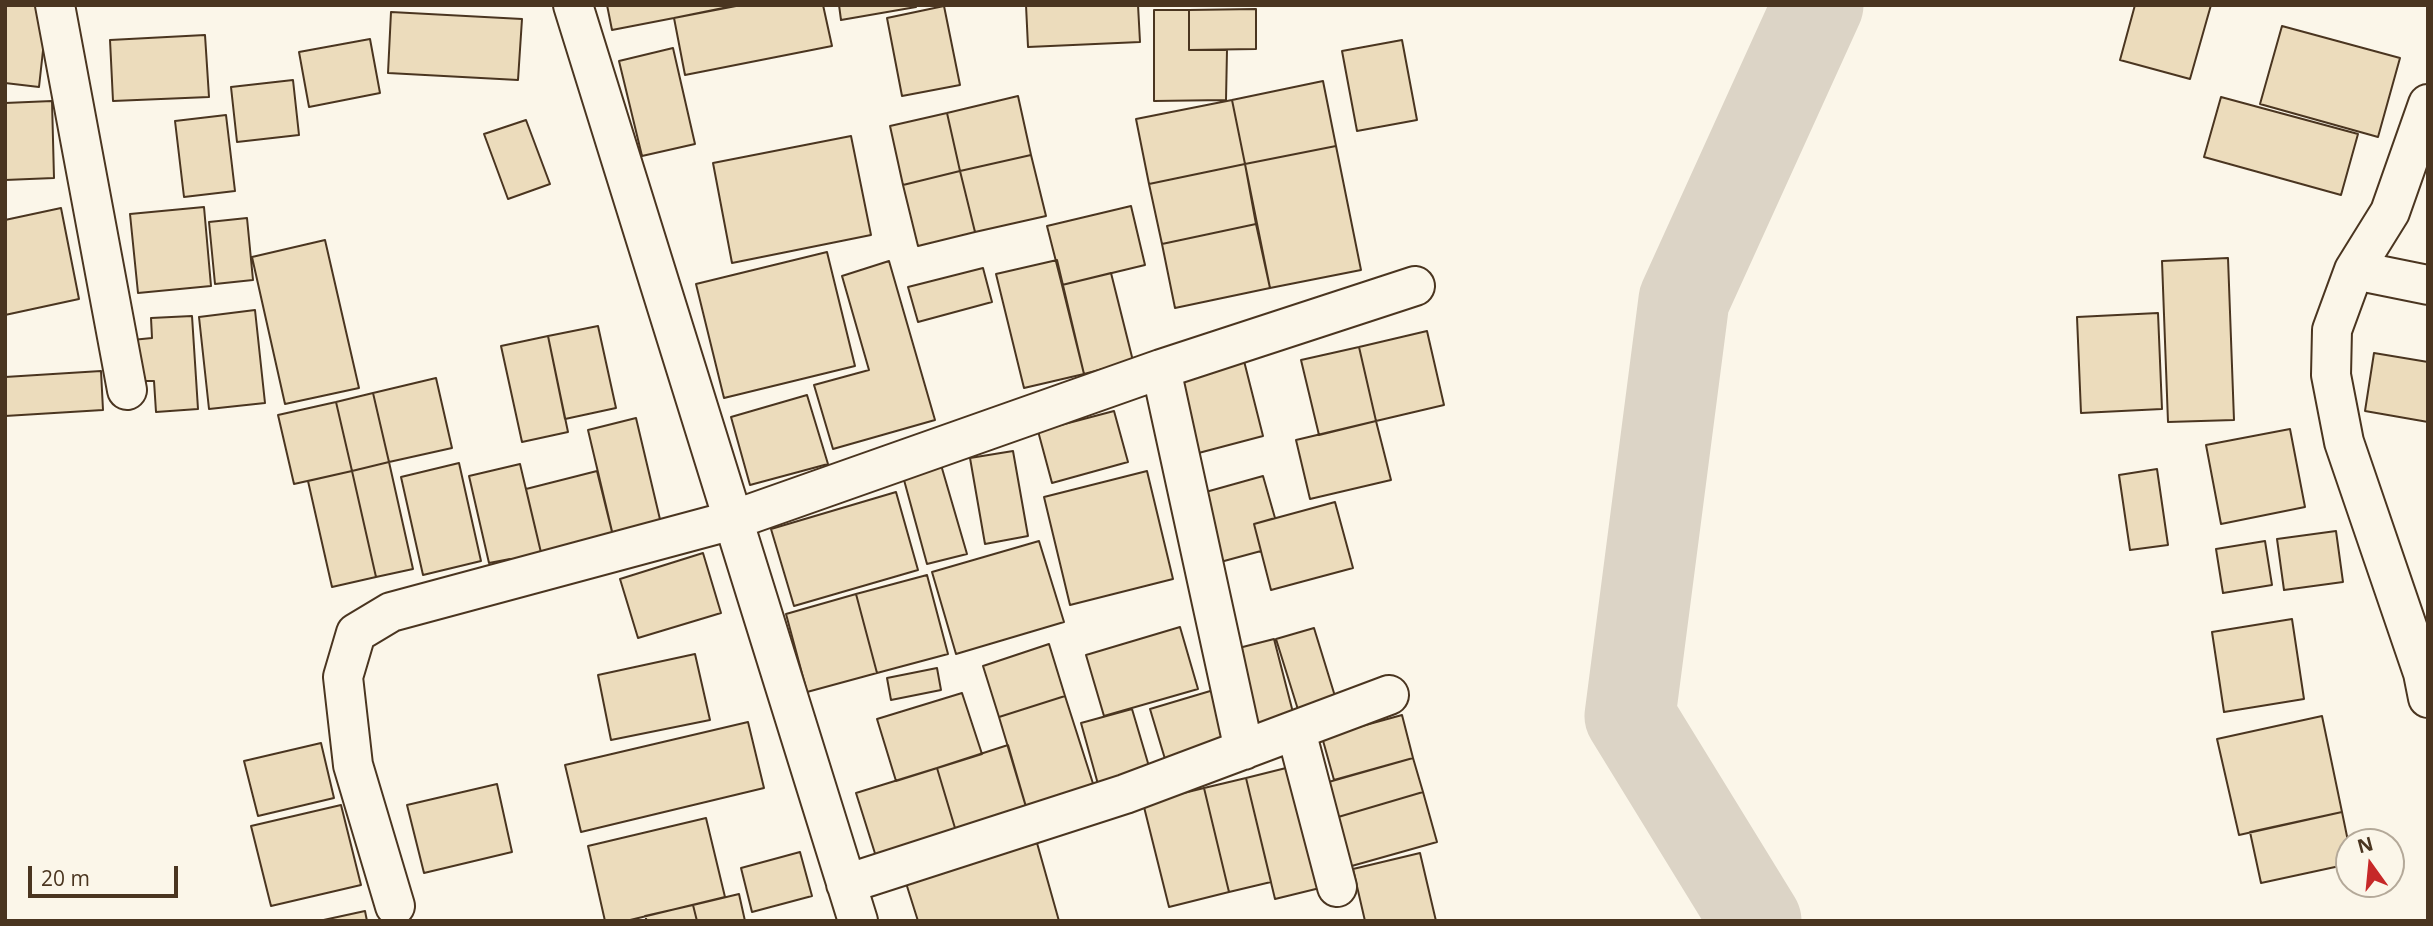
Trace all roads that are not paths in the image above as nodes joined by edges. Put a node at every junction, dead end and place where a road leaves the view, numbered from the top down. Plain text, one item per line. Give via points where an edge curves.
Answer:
1 (55, 5) edge
2 (573, 5) edge
3 (2428, 104) edge
4 (2354, 270) junction
5 (2428, 285) edge
6 (1415, 286) dead end
7 (1161, 369) junction
8 (127, 390) dead end
9 (733, 520) junction
10 (1389, 695) dead end
11 (2428, 698) edge
12 (1296, 731) junction
13 (1244, 750) junction
14 (846, 884) junction
15 (1337, 887) dead end
16 (396, 906) dead end
17 (858, 921) edge

1 - 8 street
2 - 9 street
3 - 4 street via 2390,212
4 - 5 street
4 - 11 street via 2332,330 2331,375 2344,442
6 - 7 street
7 - 9 street
7 - 13 street
9 - 14 street
9 - 16 street via 391,612 356,633 343,677 353,765
10 - 12 street
12 - 13 street
12 - 15 street
13 - 14 street via 1125,794
14 - 17 street

